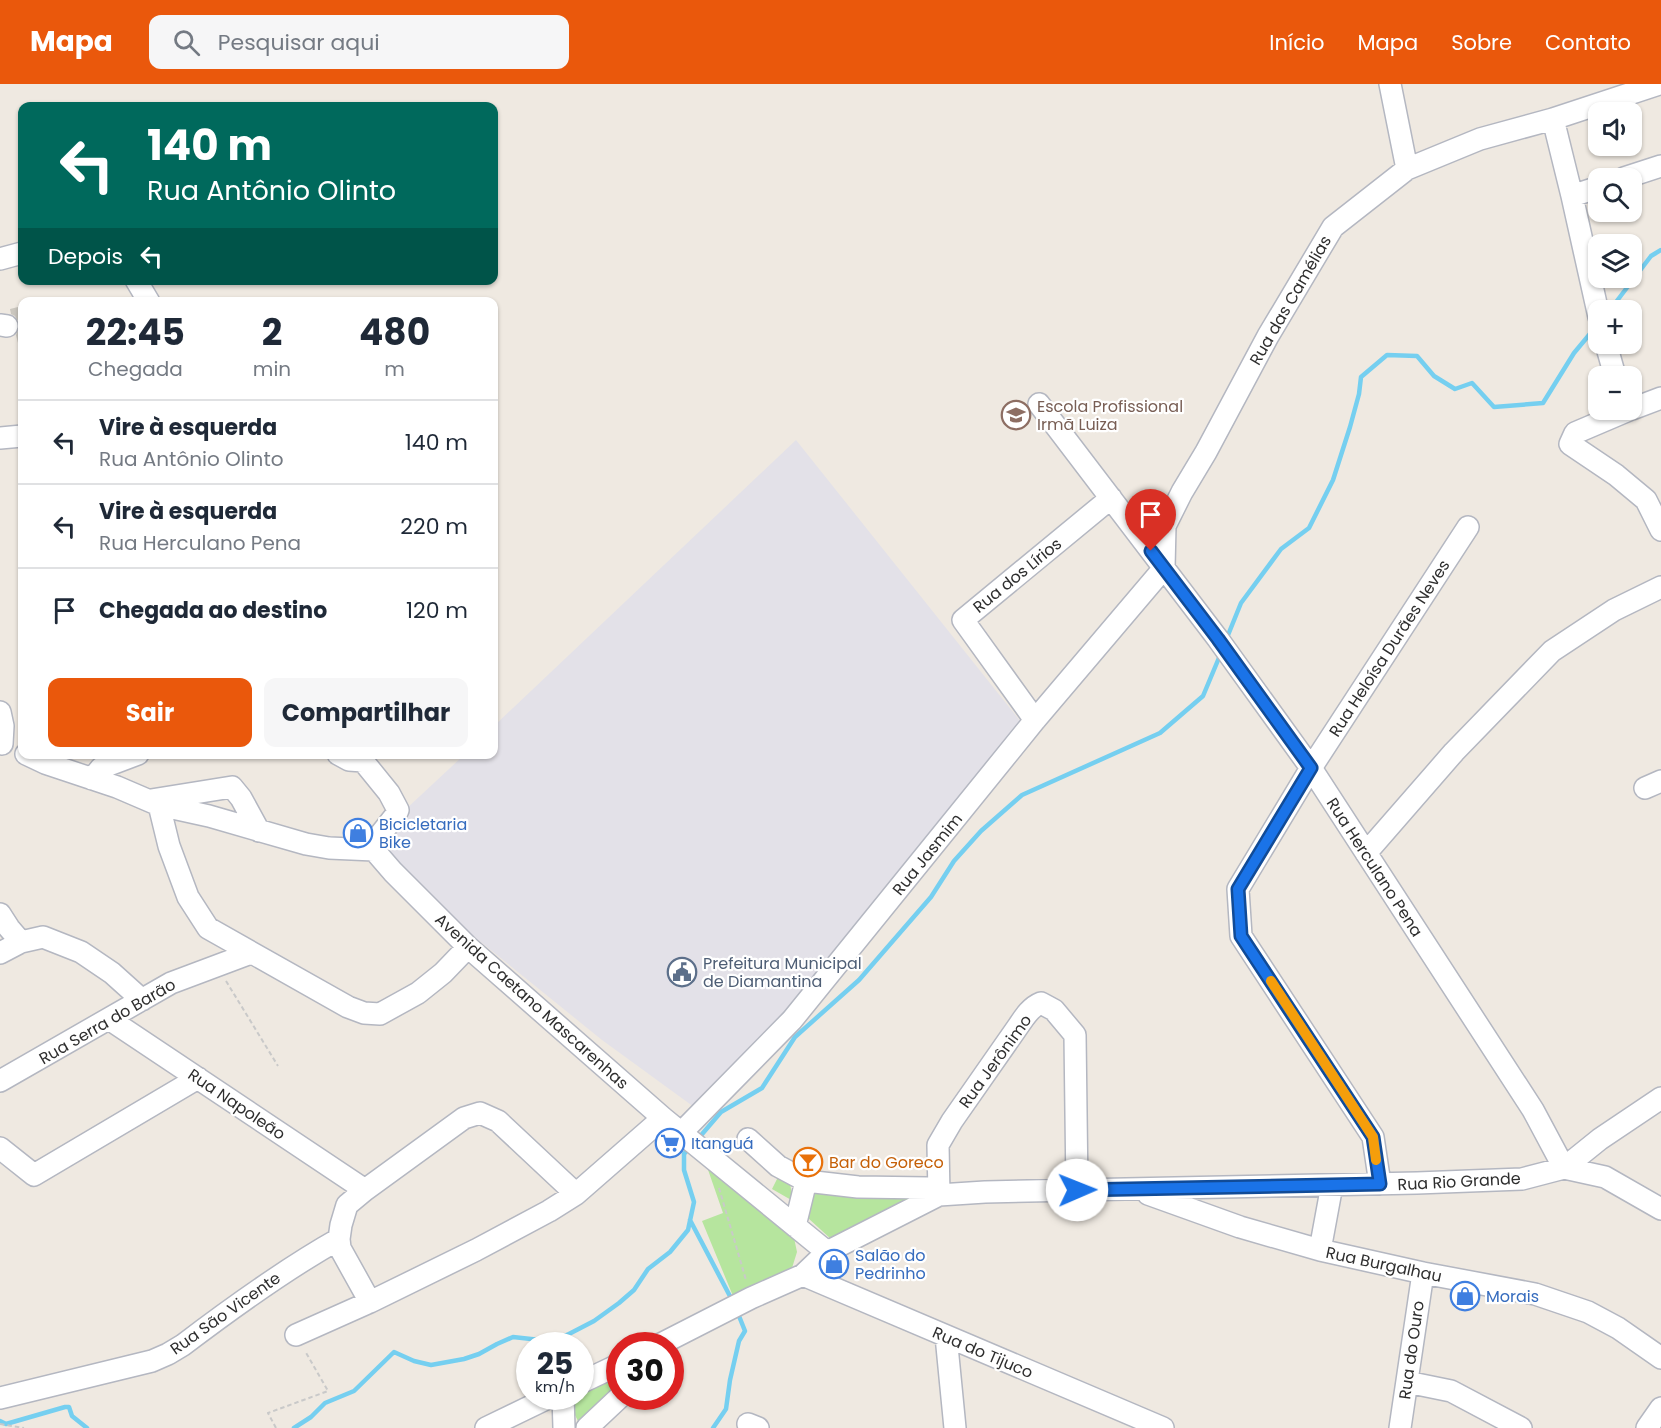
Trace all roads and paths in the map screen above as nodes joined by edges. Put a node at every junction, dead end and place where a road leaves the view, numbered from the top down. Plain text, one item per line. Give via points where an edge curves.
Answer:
1 (1390, 84) edge
2 (1659, 84) edge
3 (1553, 119) junction
4 (1661, 166) edge
5 (1407, 169) junction
6 (1642, 172) edge
7 (1588, 191) edge
8 (1572, 196) junction
9 (18, 254) edge
10 (0, 259) edge
11 (1595, 300) edge
12 (1661, 398) edge
13 (1039, 404) dead end
14 (1642, 405) edge
15 (1605, 420) edge
16 (18, 436) edge
17 (0, 438) edge
18 (1111, 498) junction
19 (1468, 527) dead end
20 (1661, 530) edge
21 (1164, 568) junction
22 (1661, 588) edge
23 (0, 712) edge
24 (1035, 720) junction
25 (1, 744) edge
26 (18, 751) edge
27 (36, 759) edge
28 (125, 759) edge
29 (347, 759) edge
30 (1311, 768) junction
31 (92, 779) junction
32 (154, 803) junction
33 (259, 831) junction
34 (368, 850) junction
35 (1366, 853) junction
36 (0, 914) edge
37 (21, 942) junction
38 (468, 947) junction
39 (0, 953) edge
40 (251, 953) junction
41 (217, 966) junction
42 (142, 1000) junction
43 (109, 1019) junction
44 (278, 1066) dead end
45 (198, 1078) junction
46 (0, 1081) edge
47 (1661, 1098) edge
48 (663, 1118) junction
49 (748, 1139) dead end
50 (1600, 1139) junction
51 (690, 1140) junction
52 (0, 1148) edge
53 (778, 1167) junction
54 (1564, 1168) junction
55 (1605, 1177) junction
56 (806, 1181) junction
57 (1380, 1184) junction
58 (1332, 1185) junction
59 (719, 1189) dead end
60 (1135, 1189) junction
61 (365, 1190) junction
62 (1077, 1190) junction
63 (754, 1192) junction
64 (576, 1194) junction
65 (939, 1195) junction
66 (1661, 1209) edge
67 (795, 1226) junction
68 (339, 1239) junction
69 (1320, 1250) junction
70 (827, 1252) junction
71 (1423, 1273) junction
72 (803, 1275) junction
73 (370, 1302) junction
74 (741, 1303) junction
75 (684, 1332) edge
76 (296, 1335) joint
77 (946, 1336) junction
78 (1661, 1358) edge
79 (1407, 1382) junction
80 (0, 1398) edge
81 (1661, 1408) edge
82 (523, 1410) edge
83 (563, 1410) edge
84 (606, 1410) edge
85 (0, 1424) edge
86 (24, 1428) edge
87 (276, 1428) edge
88 (486, 1428) edge
89 (564, 1428) edge
90 (587, 1428) edge
91 (955, 1428) edge
92 (1163, 1428) edge
93 (1400, 1428) edge
94 (1521, 1428) edge
95 (1647, 1428) edge

1 - 5 street
2 - 3 street, Rua das Camélias
3 - 5 street, Rua das Camélias via 1479,139
3 - 8 street
4 - 6 street
5 - 21 street, Rua das Camélias via 1333,227 1173,509 1165,526
7 - 8 street
8 - 11 street
9 - 10 street
12 - 14 street
13 - 18 street, Rua Herculano Pena
15 - 20 street via 1575,433 1570,444 1646,500
16 - 17 street
18 - 21 street, Rua Herculano Pena
18 - 24 street, Rua dos Lírios via 963,620
19 - 30 street, Rua Heloísa Durães Neves
21 - 24 street, Rua Jasmim
21 - 30 street, Rua Herculano Pena
22 - 35 street via 1614,610 1552,651 1454,752
23 - 25 street
24 - 51 street, Rua Jasmim
25 - 26 street
27 - 31 street
28 - 31 street via 101,768
29 - 34 street via 363,761 398,810
30 - 35 street, Rua Herculano Pena
30 - 57 street, Rua Heloísa Durães Neves via 1238,889 1241,936 1373,1137
31 - 32 street
32 - 33 street
32 - 33 street via 232,787
32 - 40 street via 188,897 208,928
33 - 34 street via 306,844
34 - 38 street, Avenida Caetano Mascarenhas via 374,850
35 - 54 street, Rua Herculano Pena via 1533,1110
36 - 37 street
37 - 39 street
37 - 42 street via 43,937 81,952
38 - 40 street via 418,993 380,1014 348,1007
38 - 48 street, Avenida Caetano Mascarenhas
40 - 41 street, Rua Serra do Barão
41 - 42 street, Rua Serra do Barão via 171,983
41 - 44 path
42 - 43 street, Rua Serra do Barão
43 - 45 street, Rua Napoleão
43 - 46 street, Rua Serra do Barão
45 - 52 street via 34,1175
45 - 61 street, Rua Napoleão
47 - 50 street
48 - 51 street, Avenida Caetano Mascarenhas
48 - 64 street
49 - 53 street
50 - 54 street
50 - 55 street
51 - 63 street, Avenida Caetano Mascarenhas
53 - 56 street
53 - 63 street
54 - 55 street
54 - 57 street, Rua Rio Grande via 1522,1179
55 - 66 street
56 - 65 street via 858,1187 928,1188
56 - 67 street
57 - 58 street, Rua Rio Grande
58 - 60 street, Rua Rio Grande
58 - 69 street
59 - 74 path
60 - 62 street, Rua Rio Grande
60 - 69 street, Rua Burgalhau via 1240,1227
61 - 64 street via 455,1124 480,1113 498,1121
61 - 68 street via 347,1205
62 - 65 street, Rua Rio Grande
62 - 65 street, Rua Jerônimo via 1075,1035 1054,1010 1041,1003 1019,1024 938,1145
63 - 67 street, Avenida Caetano Mascarenhas
64 - 73 street
65 - 70 street, Rua Rio Grande
67 - 70 street, Avenida Caetano Mascarenhas
68 - 73 street via 340,1248
68 - 80 street, Rua São Vicente via 273,1278 168,1354
69 - 71 street, Rua Burgalhau
70 - 72 street, Rua Rio Grande
71 - 78 street, Rua Burgalhau via 1535,1294 1588,1312
71 - 79 street, Rua do Ouro
72 - 74 street, Rua Rio Grande
72 - 77 street, Rua do Tijuco
73 - 76 street
74 - 75 street, Rua Rio Grande
76 - 87 path via 328,1391 268,1413
77 - 91 street
77 - 92 street, Rua do Tijuco
79 - 93 street, Rua do Ouro
79 - 94 street via 1451,1391
81 - 95 street
82 - 88 street
83 - 89 street
84 - 90 street
85 - 86 path

